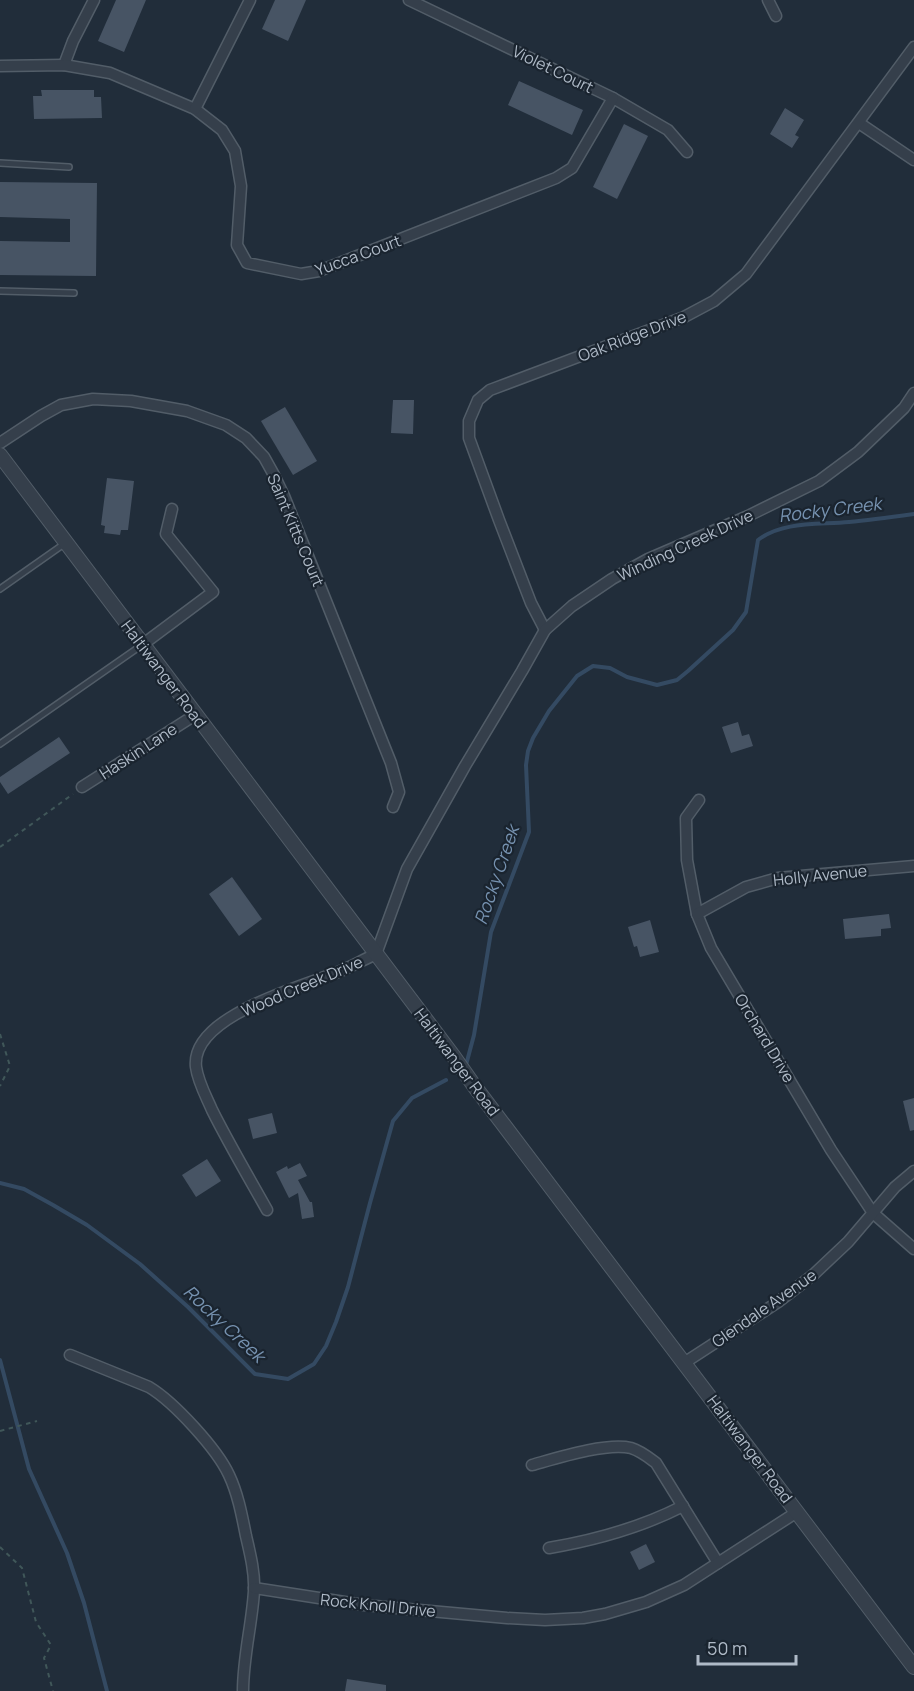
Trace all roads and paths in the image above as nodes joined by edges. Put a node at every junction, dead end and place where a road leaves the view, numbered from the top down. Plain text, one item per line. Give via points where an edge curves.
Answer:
1 (94, 0) edge
2 (250, 0) edge
3 (409, 0) edge
4 (768, 0) edge
5 (776, 16) dead end
6 (914, 47) edge
7 (64, 65) junction
8 (0, 66) edge
9 (613, 98) junction
10 (195, 109) junction
11 (859, 123) junction
12 (687, 152) dead end
13 (914, 160) edge
14 (0, 163) edge
15 (69, 167) dead end
16 (0, 291) edge
17 (74, 293) dead end
18 (914, 393) edge
19 (0, 443) edge
20 (0, 455) edge
21 (172, 509) dead end
22 (65, 543) junction
23 (0, 590) edge
24 (544, 630) junction
25 (142, 645) junction
26 (195, 715) junction
27 (0, 744) edge
28 (82, 788) joint
29 (699, 800) dead end
30 (393, 807) dead end
31 (0, 847) edge
32 (914, 866) edge
33 (697, 914) junction
34 (376, 954) junction
35 (0, 1034) edge
36 (0, 1086) edge
37 (914, 1171) edge
38 (267, 1210) dead end
39 (873, 1213) junction
40 (914, 1250) edge
41 (69, 1355) dead end
42 (684, 1363) junction
43 (37, 1421) dead end
44 (0, 1431) edge
45 (532, 1465) dead end
46 (683, 1506) junction
47 (797, 1512) junction
48 (0, 1546) edge
49 (549, 1548) dead end
50 (718, 1563) junction
51 (254, 1588) junction
52 (914, 1667) edge
53 (53, 1691) edge
54 (243, 1691) edge

1 - 7 street
2 - 10 street
3 - 9 street, Violet Court
4 - 5 street
6 - 11 street, Oak Ridge Drive
7 - 8 street, Yucca Court
7 - 10 street, Yucca Court via 110,73
9 - 10 street, Yucca Court via 572,168 556,178 319,271 301,274 247,263 237,245 241,186 235,151 222,130
9 - 12 street, Violet Court via 668,130
11 - 13 street
11 - 24 street, Oak Ridge Drive via 746,274 714,301 684,317 490,390 478,400 469,421 469,438
14 - 15 lane
16 - 17 lane
18 - 24 street, Winding Creek Drive via 904,408 858,452 819,481 639,564 572,606
19 - 30 street, Saint Kitts Court via 62,405 93,399 187,411 226,425 246,438 274,474 322,590 391,764 399,792
20 - 22 street, Haltiwanger Road
21 - 25 street via 166,534 213,592
22 - 23 lane
22 - 25 street, Haltiwanger Road
24 - 34 street, Winding Creek Drive via 407,869
25 - 26 street, Haltiwanger Road
25 - 27 lane
26 - 28 street, Haskin Lane
26 - 34 street, Haltiwanger Road
28 - 31 path
29 - 33 street, Orchard Drive via 686,818 687,860
32 - 33 street, Holly Avenue via 778,878 746,887
33 - 39 street, Orchard Drive via 711,948 739,996
34 - 38 street, Wood Creek Drive via 236,1014 211,1032 198,1049 195,1058 199,1080
34 - 42 street, Haltiwanger Road
35 - 36 path via 10,1066
37 - 39 street, Glendale Avenue
39 - 40 street, Orchard Drive
39 - 42 street, Glendale Avenue via 813,1275
41 - 51 street via 158,1392 216,1452 240,1506
42 - 47 street, Haltiwanger Road
43 - 44 path
45 - 46 street via 597,1449 629,1448 656,1463
46 - 49 street via 629,1529
46 - 50 street
47 - 50 street, Rock Knoll Drive
47 - 52 street, Haltiwanger Road
48 - 53 path via 22,1568 36,1622 51,1645 44,1658
50 - 51 street, Rock Knoll Drive via 684,1585 646,1602 564,1620 364,1605
51 - 54 street

